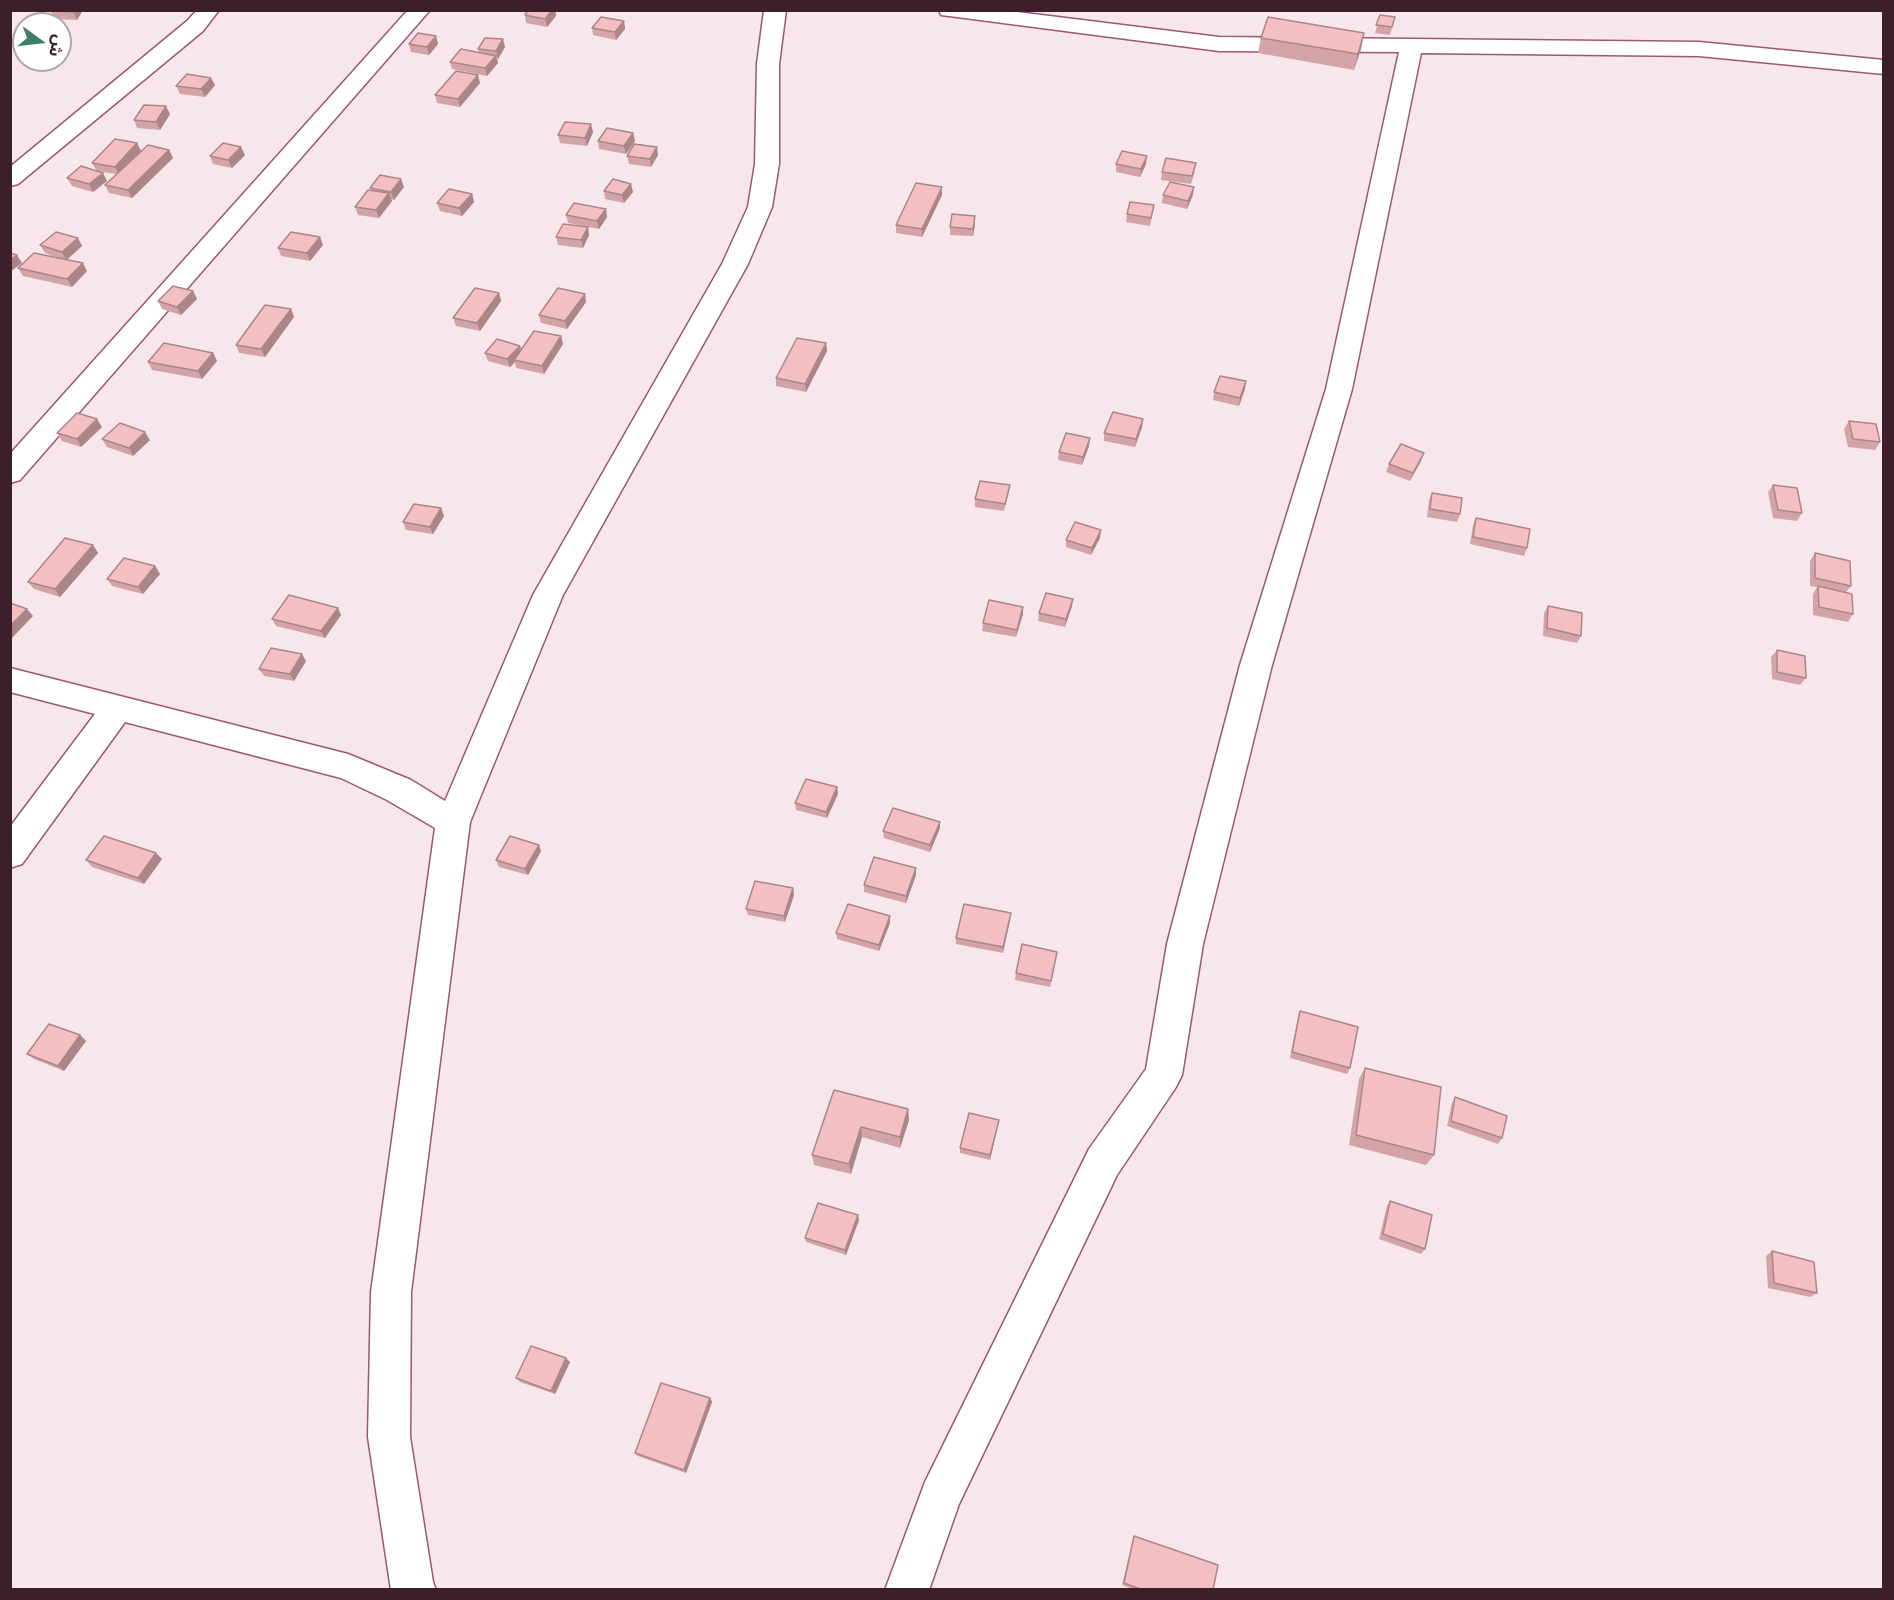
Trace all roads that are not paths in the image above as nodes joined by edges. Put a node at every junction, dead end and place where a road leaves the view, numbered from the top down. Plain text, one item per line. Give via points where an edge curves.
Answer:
1 (208, 10) edge
2 (420, 10) edge
3 (775, 10) edge
4 (949, 10) edge
5 (1411, 46) junction
6 (1884, 67) edge
7 (10, 179) edge
8 (10, 473) edge
9 (10, 680) edge
10 (118, 707) junction
11 (453, 822) junction
12 (10, 854) edge
13 (414, 1590) edge
14 (907, 1590) edge

1 - 7 street via 195,26
2 - 8 street
3 - 11 street via 768,64 767,164 760,207 735,264 548,594
4 - 5 street via 1219,44
5 - 6 street via 1699,49
5 - 14 street via 1338,388 1256,665 1185,944 1163,1075 1098,1173 940,1497
9 - 10 street
10 - 11 street via 348,767 399,790
10 - 12 street
11 - 13 street via 391,1292 389,1437

